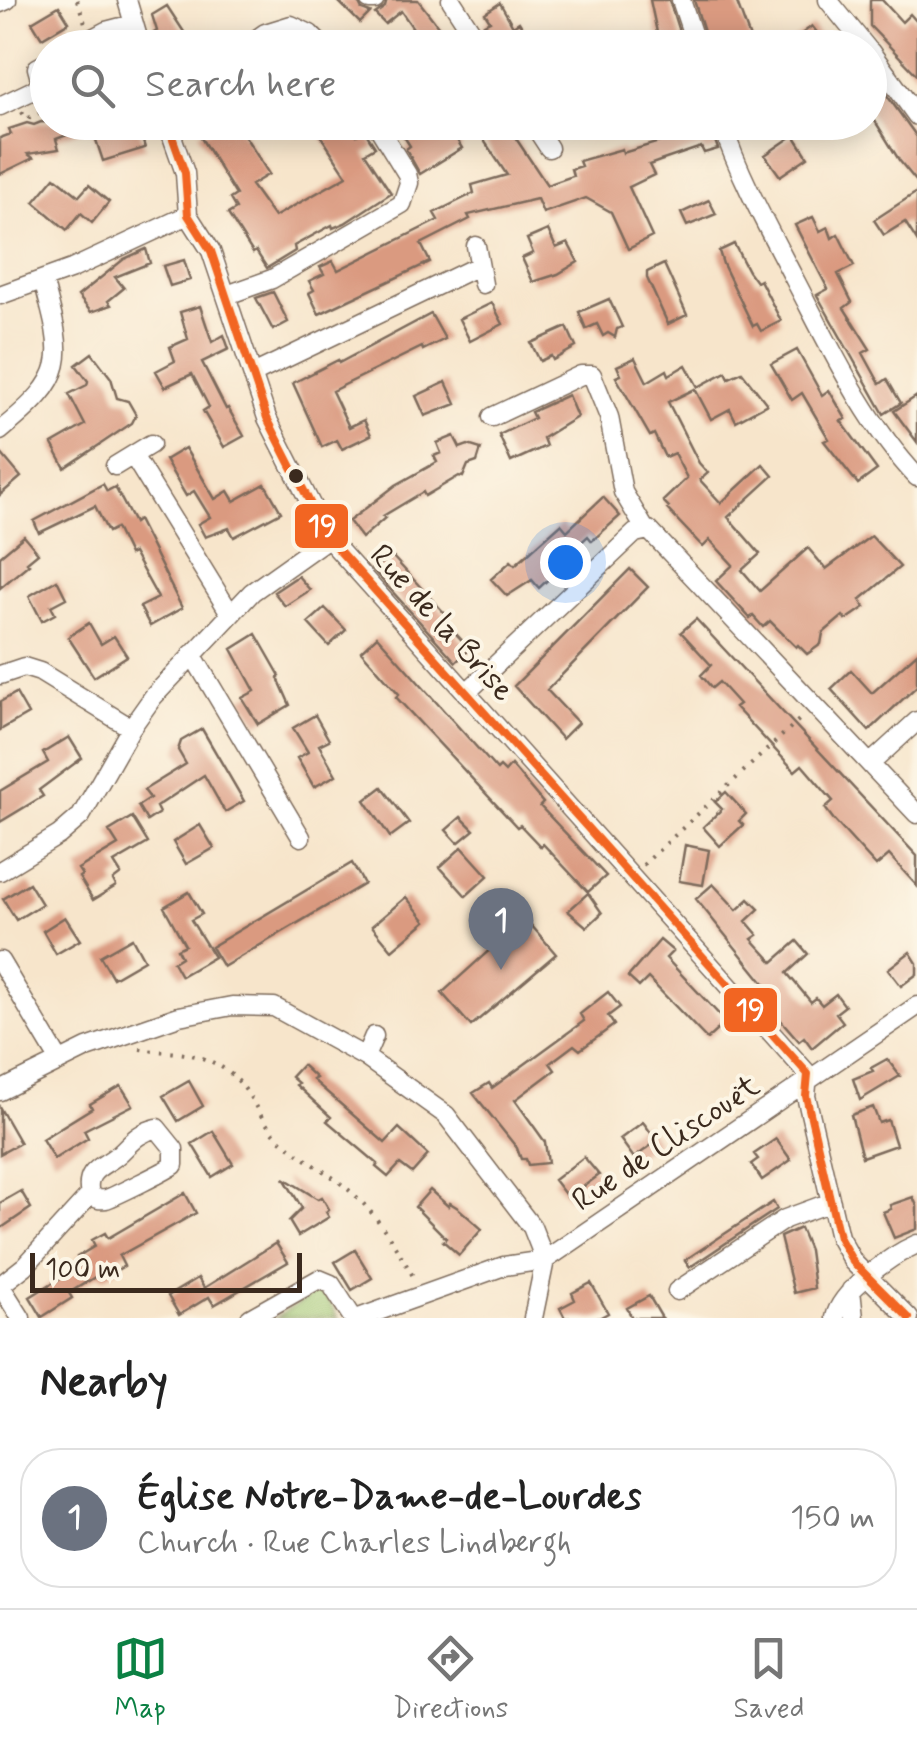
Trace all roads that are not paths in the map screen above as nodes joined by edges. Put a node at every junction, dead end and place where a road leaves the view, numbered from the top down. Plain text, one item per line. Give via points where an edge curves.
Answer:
1 (7, 0) edge
2 (127, 0) edge
3 (451, 0) edge
4 (682, 0) edge
5 (828, 0) edge
6 (0, 3) edge
7 (134, 24) junction
8 (113, 30) edge
9 (136, 30) edge
10 (275, 30) edge
11 (302, 30) edge
12 (470, 30) edge
13 (691, 30) edge
14 (852, 30) edge
15 (887, 75) edge
16 (917, 116) edge
17 (173, 140) edge
18 (386, 140) edge
19 (544, 140) edge
20 (730, 140) edge
21 (549, 148) dead end
22 (188, 215) junction
23 (476, 246) dead end
24 (42, 280) junction
25 (0, 295) edge
26 (227, 295) junction
27 (252, 374) junction
28 (492, 417) dead end
29 (0, 431) edge
30 (151, 444) dead end
31 (134, 458) junction
32 (115, 466) dead end
33 (917, 477) edge
34 (645, 529) junction
35 (328, 538) junction
36 (230, 614) junction
37 (192, 654) junction
38 (0, 675) edge
39 (466, 693) junction
40 (917, 720) edge
41 (131, 728) junction
42 (870, 764) junction
43 (917, 814) edge
44 (300, 836) dead end
45 (0, 870) edge
46 (0, 962) edge
47 (917, 1006) edge
48 (374, 1036) dead end
49 (366, 1057) junction
50 (58, 1060) junction
51 (809, 1082) junction
52 (0, 1091) edge
53 (90, 1195) junction
54 (831, 1202) junction
55 (917, 1244) edge
56 (545, 1260) junction
57 (868, 1277) junction
58 (1, 1284) edge
59 (851, 1290) junction
60 (676, 1291) dead end
61 (21, 1318) edge
62 (250, 1318) edge
63 (356, 1318) edge
64 (532, 1318) edge
65 (835, 1318) edge
66 (854, 1318) edge
67 (909, 1318) edge

1 - 6 street
2 - 7 street
3 - 12 street
4 - 13 street
5 - 14 street
7 - 8 street
7 - 9 street
10 - 11 street
15 - 16 street
17 - 22 street, Rue de la Brise via 185,173
18 - 26 street via 407,174 402,204 272,279
19 - 21 street
20 - 33 street via 814,316 883,435
22 - 24 street
22 - 26 street, Rue de la Brise
23 - 27 street via 481,275
24 - 25 street
24 - 29 street via 59,338 55,366 40,395
26 - 27 street, Rue de la Brise
27 - 35 street, Rue de la Brise
28 - 34 street via 592,375 609,418 623,492
30 - 31 street
31 - 32 street
31 - 36 street
34 - 39 street
34 - 42 street
35 - 36 street
35 - 39 street, Rue de la Brise
36 - 37 street
37 - 41 street
37 - 44 street
38 - 41 street via 24,668 40,672
39 - 51 street, Rue de la Brise
40 - 42 street
41 - 45 street via 81,816
42 - 43 street
46 - 50 street
47 - 51 street, Rue de Cliscouët
48 - 49 street
49 - 50 street via 274,1007 254,1004 179,1016
49 - 56 street via 446,1116 532,1227
50 - 52 street
51 - 54 street via 806,1096
51 - 56 street, Rue de Cliscouët
53 - 53 street via 110,1198 169,1170 176,1158 167,1137 156,1128 127,1142 94,1170
53 - 58 street
54 - 57 street via 839,1237
54 - 60 street via 785,1219
55 - 57 street
56 - 63 street via 504,1266
56 - 64 street
57 - 59 street
57 - 67 street
58 - 61 street
59 - 65 street
59 - 66 street
62 - 63 street via 319,1279 331,1284

